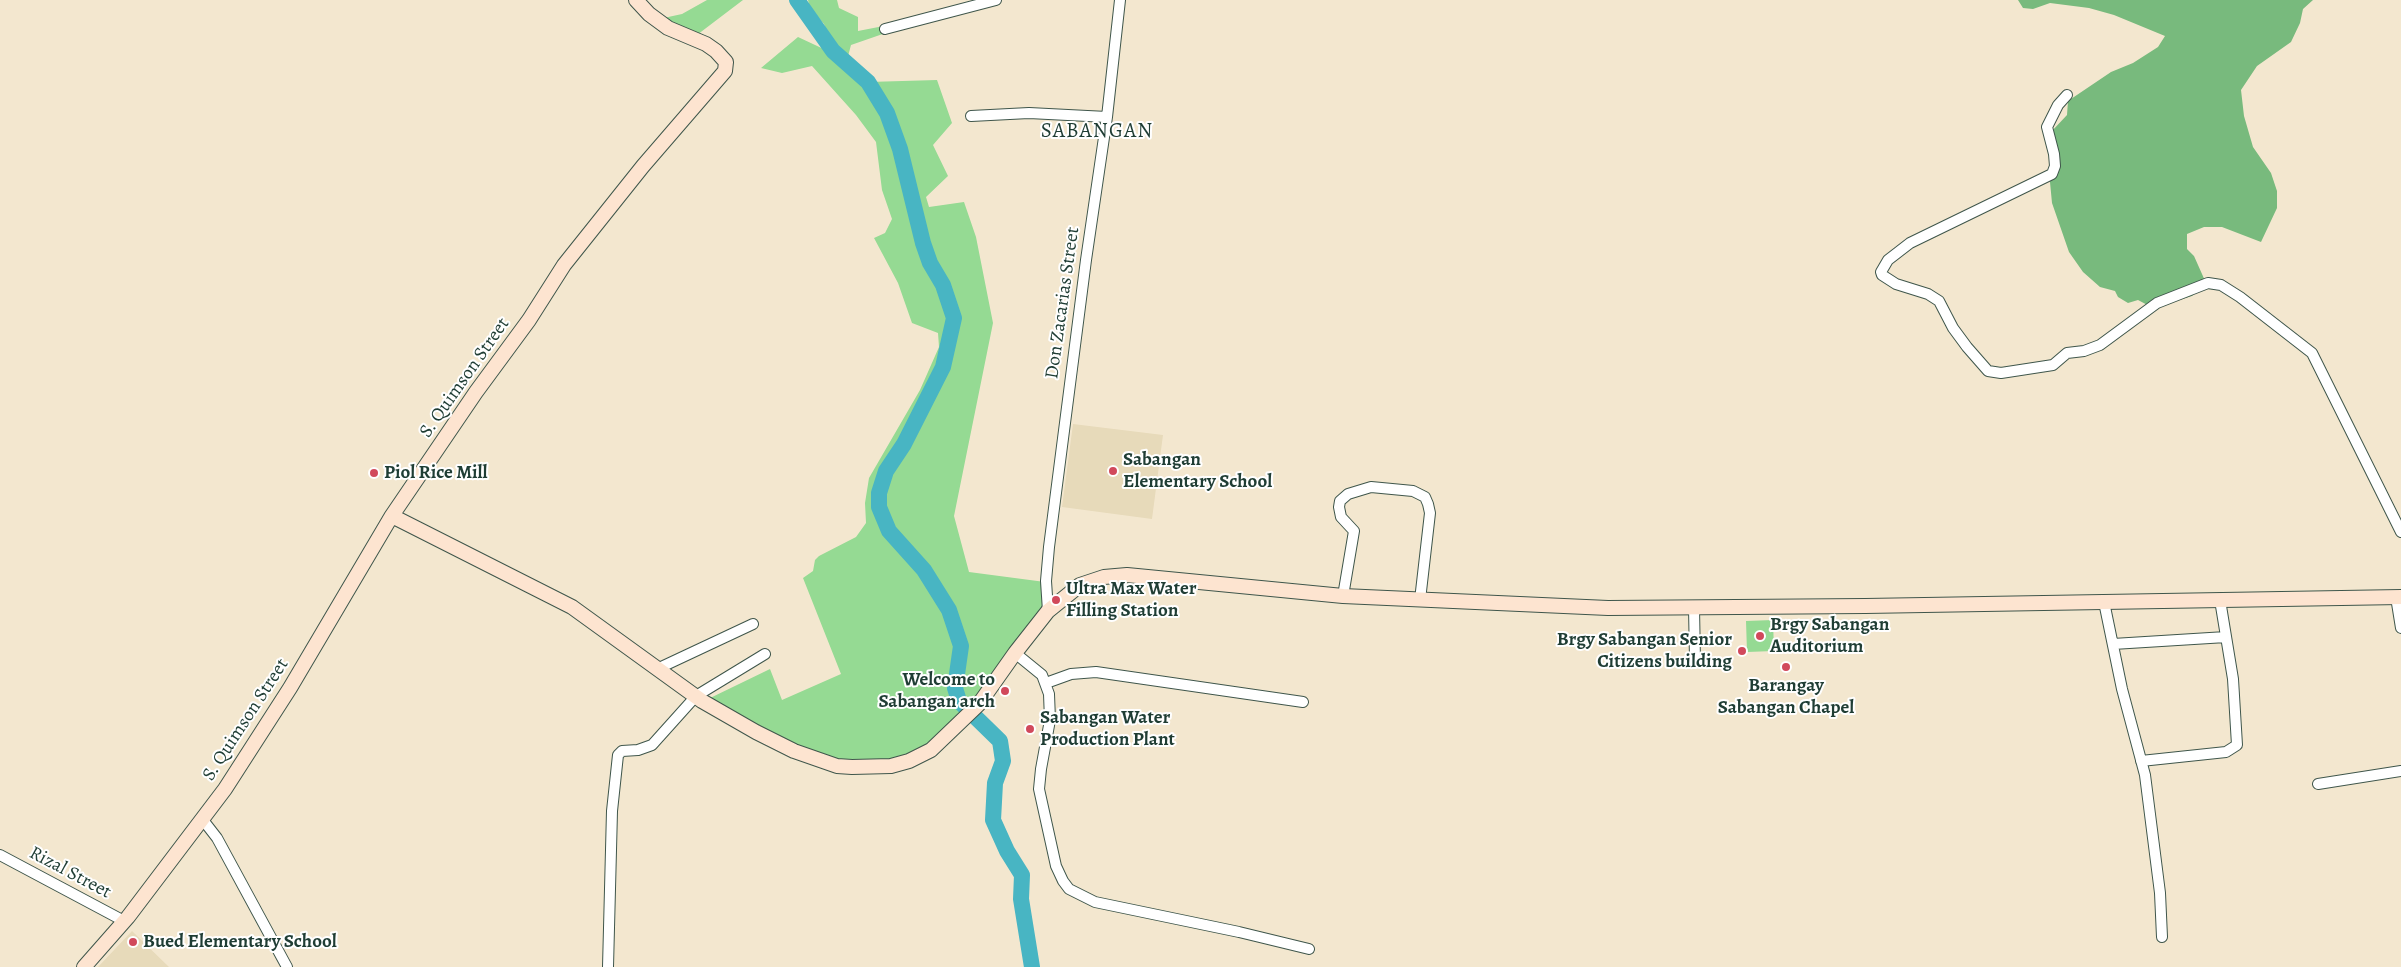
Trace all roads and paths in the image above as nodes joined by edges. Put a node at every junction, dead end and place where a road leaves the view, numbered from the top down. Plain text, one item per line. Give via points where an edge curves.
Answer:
1 (636, 0) edge
2 (996, 0) edge
3 (1120, 0) edge
4 (885, 29) dead end
5 (2067, 95) dead end
6 (971, 116) dead end
7 (1107, 117) junction
8 (392, 516) junction
9 (2401, 532) edge
10 (1343, 596) junction
11 (2398, 597) edge
12 (1420, 600) junction
13 (2220, 600) junction
14 (2104, 602) junction
15 (1694, 608) junction
16 (1048, 611) junction
17 (753, 624) dead end
18 (2401, 628) edge
19 (2226, 637) junction
20 (2113, 644) junction
21 (1015, 653) junction
22 (765, 654) dead end
23 (1695, 660) dead end
24 (656, 669) junction
25 (1046, 683) junction
26 (696, 696) junction
27 (1303, 702) dead end
28 (2141, 761) junction
29 (2401, 771) edge
30 (2318, 784) dead end
31 (202, 820) junction
32 (0, 855) edge
33 (124, 921) junction
34 (2162, 937) dead end
35 (1309, 949) dead end
36 (84, 967) edge
37 (287, 967) edge
38 (608, 967) edge

1 - 8 street, S. Quimson Street via 668,28 716,51 726,62 725,71 642,166 570,258
2 - 4 street
3 - 7 street, Don Zacarias Street
5 - 9 street via 2047,127 2055,166 2052,174 1910,243 1888,260 1882,275 1939,301 1967,348 1988,371 2000,373 2053,365 2067,353 2100,345 2157,303 2208,282 2221,285 2312,353
6 - 7 street via 1029,113
7 - 16 street, Don Zacarias Street via 1049,547
8 - 24 street via 572,607
8 - 31 street, S. Quimson Street via 290,688
10 - 12 street
10 - 12 street via 1354,531 1342,517 1340,501 1348,494 1370,487 1413,491 1425,497 1430,513
10 - 16 street via 1117,575 1096,578 1080,585
11 - 13 street
11 - 18 street
12 - 15 street via 1608,608
13 - 14 street
13 - 19 street
14 - 15 street
14 - 20 street
15 - 23 street
16 - 21 street
17 - 24 street
19 - 20 street
19 - 28 street via 2233,679 2237,745 2226,752
20 - 28 street
21 - 25 street via 1037,669
21 - 26 street via 974,709 939,744 921,756 884,767 836,766 794,751
22 - 26 street
24 - 26 street
25 - 27 street via 1071,674 1096,672
25 - 35 street via 1050,720 1039,788 1056,866 1069,890 1095,902
26 - 38 street via 652,745 622,751 618,755 612,811
28 - 34 street via 2160,893
29 - 30 street
31 - 33 street, S. Quimson Street
31 - 37 street via 217,838
32 - 33 street, Rizal Street
33 - 36 street, S. Quimson Street

